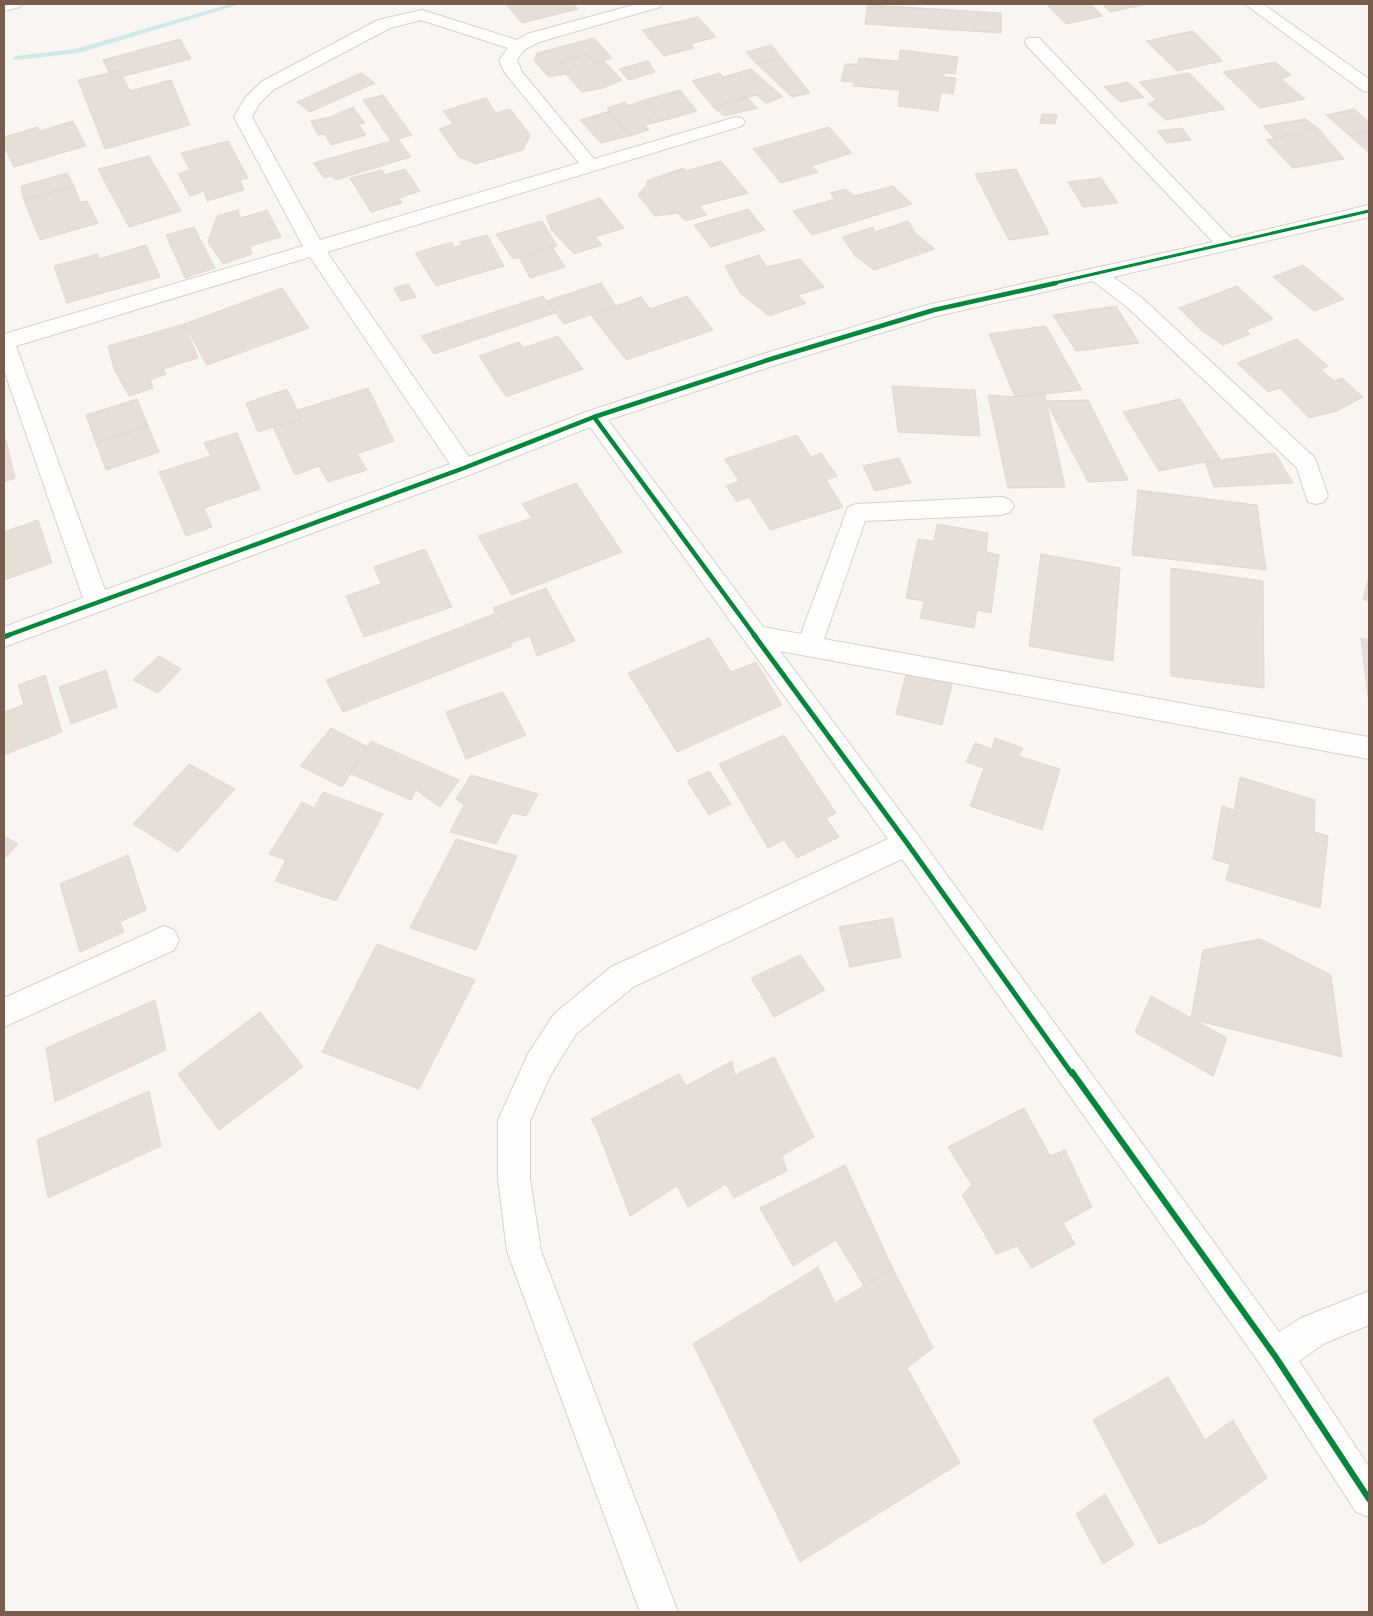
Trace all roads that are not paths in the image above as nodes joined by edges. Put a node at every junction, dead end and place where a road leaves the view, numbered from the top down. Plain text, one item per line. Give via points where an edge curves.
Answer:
1 (14, 4) edge
2 (654, 4) edge
3 (1253, 4) edge
4 (4, 6) edge
5 (1034, 42) dead end
6 (518, 46) junction
7 (1369, 87) edge
8 (736, 122) dead end
9 (590, 165) junction
10 (1364, 217) edge
11 (1227, 245) junction
12 (315, 249) junction
13 (1096, 274) junction
14 (4, 342) edge
15 (594, 417) junction
16 (464, 468) junction
17 (1316, 496) dead end
18 (1002, 506) dead end
19 (97, 602) junction
20 (755, 636) junction
21 (4, 637) edge
22 (809, 646) junction
23 (1369, 748) edge
24 (906, 843) junction
25 (164, 940) dead end
26 (4, 1013) edge
27 (1369, 1308) edge
28 (1275, 1356) junction
29 (1369, 1499) edge
30 (659, 1612) edge

1 - 4 street
2 - 6 street via 533,38
3 - 7 street
5 - 11 street
6 - 9 street via 508,60 514,73
6 - 12 street via 422,15 404,18 384,24 267,86 251,102 243,117
8 - 9 street
9 - 12 street
10 - 11 street
11 - 13 street
12 - 14 street
12 - 16 street
13 - 15 street via 934,310
13 - 17 street via 1134,302 1306,464
14 - 19 street
15 - 16 street
15 - 20 street
16 - 19 street
18 - 22 street via 856,513
19 - 21 street
20 - 22 street
20 - 24 street
22 - 23 street
24 - 28 street
24 - 30 street via 622,977 565,1024 540,1064 514,1120 514,1179 524,1251
25 - 26 street
27 - 28 street via 1313,1330
28 - 29 street

